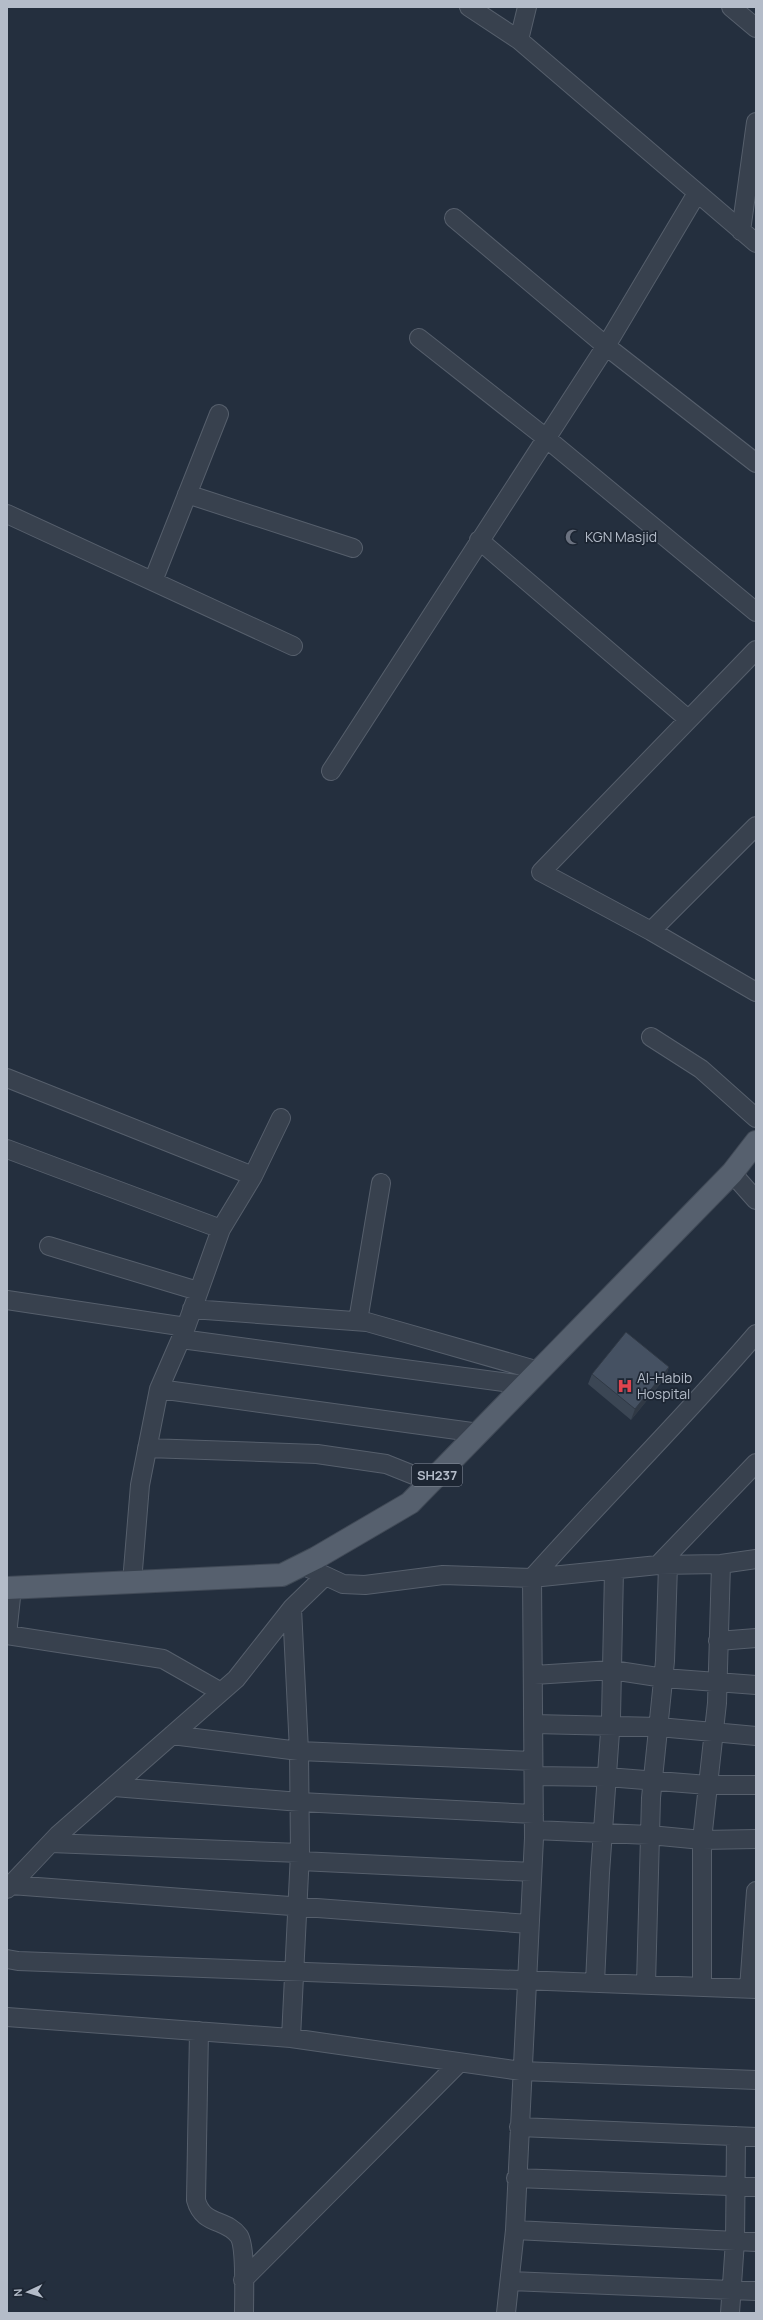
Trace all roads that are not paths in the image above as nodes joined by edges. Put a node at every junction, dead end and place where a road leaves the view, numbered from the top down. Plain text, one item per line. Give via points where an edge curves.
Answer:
1 (469, 7) edge
2 (527, 7) edge
3 (731, 7) edge
4 (756, 28) edge
5 (519, 40) junction
6 (756, 122) edge
7 (697, 193) junction
8 (454, 218) dead end
9 (741, 231) junction
10 (756, 243) edge
11 (419, 338) dead end
12 (606, 346) junction
13 (219, 414) dead end
14 (546, 438) junction
15 (756, 463) edge
16 (187, 494) junction
17 (7, 514) edge
18 (479, 540) junction
19 (353, 548) dead end
20 (153, 581) junction
21 (756, 612) edge
22 (293, 646) dead end
23 (756, 650) edge
24 (688, 719) junction
25 (331, 771) dead end
26 (756, 826) edge
27 (651, 931) junction
28 (756, 992) edge
29 (651, 1037) dead end
30 (7, 1078) edge
31 (281, 1118) dead end
32 (756, 1118) edge
33 (756, 1142) edge
34 (7, 1149) edge
35 (732, 1173) junction
36 (252, 1176) junction
37 (381, 1183) dead end
38 (756, 1200) edge
39 (221, 1229) junction
40 (49, 1246) dead end
41 (198, 1291) junction
42 (7, 1300) edge
43 (192, 1309) junction
44 (358, 1321) junction
45 (184, 1333) junction
46 (756, 1334) edge
47 (532, 1378) junction
48 (159, 1389) junction
49 (479, 1433) junction
50 (147, 1448) junction
51 (756, 1463) edge
52 (431, 1482) junction
53 (756, 1559) edge
54 (721, 1564) junction
55 (302, 1565) junction
56 (663, 1565) junction
57 (614, 1570) junction
58 (325, 1576) junction
59 (532, 1578) junction
60 (132, 1582) junction
61 (10, 1588) edge
62 (292, 1608) junction
63 (7, 1635) edge
64 (756, 1638) edge
65 (718, 1641) junction
66 (612, 1670) junction
67 (534, 1675) junction
68 (664, 1678) junction
69 (717, 1683) junction
70 (756, 1685) edge
71 (221, 1692) junction
72 (534, 1724) junction
73 (610, 1727) junction
74 (659, 1727) junction
75 (714, 1733) junction
76 (172, 1735) junction
77 (756, 1736) edge
78 (299, 1751) junction
79 (534, 1769) junction
80 (607, 1777) junction
81 (653, 1780) junction
82 (708, 1785) junction
83 (756, 1785) edge
84 (114, 1787) junction
85 (300, 1802) junction
86 (534, 1822) junction
87 (603, 1833) junction
88 (650, 1835) junction
89 (756, 1839) edge
90 (702, 1840) junction
91 (51, 1843) junction
92 (300, 1857) junction
93 (532, 1872) junction
94 (9, 1887) edge
95 (756, 1891) edge
96 (298, 1907) junction
97 (529, 1924) junction
98 (7, 1959) edge
99 (294, 1972) junction
100 (526, 1980) junction
101 (595, 1983) junction
102 (646, 1984) junction
103 (702, 1986) junction
104 (752, 1989) edge
105 (7, 2017) edge
106 (200, 2031) junction
107 (292, 2038) junction
108 (459, 2062) junction
109 (521, 2071) junction
110 (756, 2080) edge
111 (519, 2128) junction
112 (736, 2136) junction
113 (756, 2137) edge
114 (516, 2178) junction
115 (736, 2186) junction
116 (756, 2187) edge
117 (515, 2230) junction
118 (735, 2241) junction
119 (756, 2242) edge
120 (243, 2280) junction
121 (510, 2281) junction
122 (731, 2291) junction
123 (756, 2292) edge
124 (244, 2313) edge
125 (506, 2313) edge
126 (730, 2313) edge

1 - 5 street
2 - 5 street
3 - 4 street
5 - 7 street
6 - 9 street
7 - 9 street
7 - 12 street
8 - 12 street
9 - 10 street
11 - 14 street
12 - 14 street
12 - 15 street
13 - 16 street
14 - 18 street
14 - 21 street
16 - 19 street
16 - 20 street
17 - 20 street
18 - 24 street
18 - 25 street
20 - 22 street
23 - 24 street
24 - 27 street via 541,872
26 - 27 street
27 - 28 street
29 - 32 street via 701,1069
30 - 36 street
31 - 36 street
33 - 35 main road, SH237
34 - 39 street
35 - 38 street
35 - 47 main road, SH237
36 - 39 street
37 - 44 street
39 - 41 street
40 - 41 street
41 - 43 street
42 - 45 street
43 - 44 street
43 - 45 street
44 - 47 street via 386,1326
45 - 47 street
45 - 48 street
46 - 59 street via 708,1390 598,1504
47 - 49 main road, SH237
48 - 49 street
48 - 50 street
49 - 52 main road, SH237
50 - 52 street via 317,1454 386,1464
50 - 60 street via 140,1485
51 - 56 street
52 - 55 main road, SH237 via 410,1503
53 - 54 street
54 - 56 street
54 - 65 street
55 - 58 street
55 - 60 main road, SH237 via 282,1575
56 - 57 street
56 - 68 street
57 - 59 street
57 - 66 street
58 - 59 street via 343,1584 365,1585 443,1575
58 - 62 street
59 - 67 street
60 - 61 main road, SH237
61 - 63 street
62 - 71 street via 236,1679
62 - 78 street
63 - 71 street via 163,1660
64 - 65 street
65 - 69 street
66 - 67 street
66 - 68 street
66 - 73 street
67 - 72 street
68 - 69 street
68 - 74 street
69 - 70 street
69 - 75 street
71 - 76 street
72 - 73 street
72 - 79 street
73 - 74 street
73 - 80 street
74 - 75 street
74 - 81 street
75 - 77 street
75 - 82 street
76 - 78 street
76 - 84 street
78 - 79 street
78 - 85 street
79 - 80 street
79 - 86 street
80 - 81 street
80 - 87 street
81 - 82 street
81 - 88 street
82 - 83 street
82 - 90 street
84 - 85 street
84 - 91 street
85 - 86 street
85 - 92 street
86 - 87 street
86 - 93 street
87 - 88 street
87 - 101 street
88 - 90 street
88 - 102 street
89 - 90 street
90 - 103 street
91 - 92 street
91 - 94 street
92 - 93 street
92 - 96 street
93 - 97 street
94 - 96 street
95 - 104 street
96 - 97 street
96 - 99 street
97 - 100 street
98 - 99 street
99 - 100 street
99 - 107 street
100 - 101 street
100 - 109 street
101 - 102 street
102 - 103 street
103 - 104 street
105 - 106 street
106 - 107 street
106 - 120 street via 196,2200 201,2213 239,2237 243,2249
107 - 108 street
108 - 109 street
108 - 120 street
109 - 110 street
109 - 111 street
111 - 112 street
111 - 114 street
112 - 113 street
112 - 115 street
114 - 115 street
114 - 117 street
115 - 116 street
115 - 118 street
117 - 118 street
117 - 121 street
118 - 119 street
118 - 122 street
120 - 124 street
121 - 122 street
121 - 125 street
122 - 123 street
122 - 126 street

